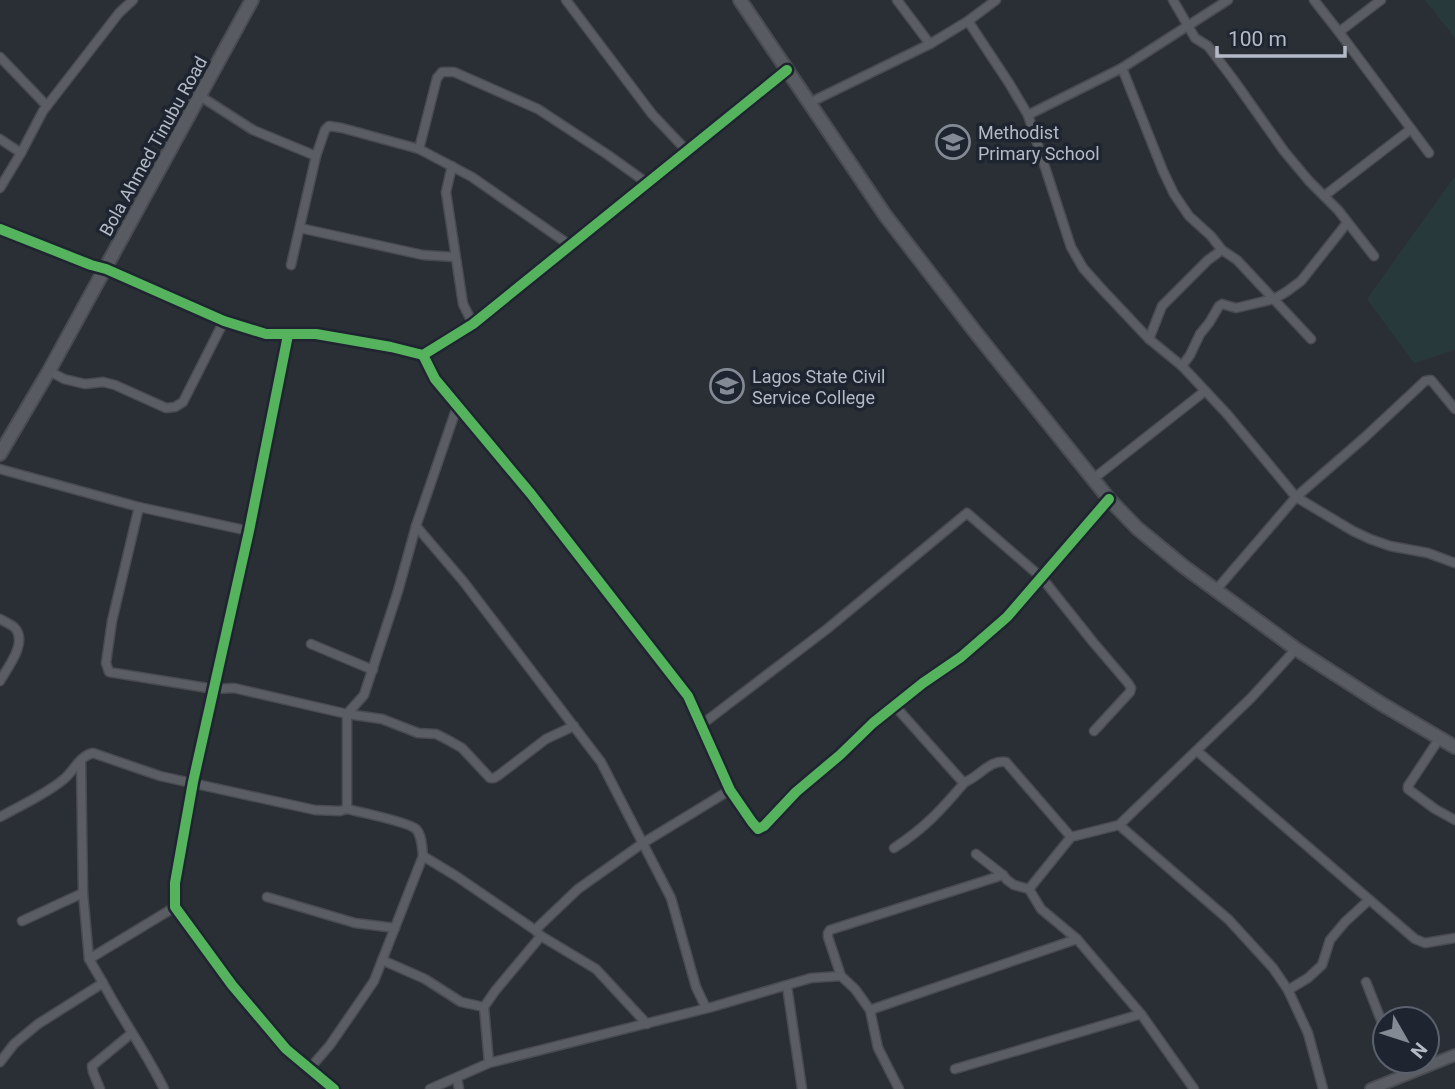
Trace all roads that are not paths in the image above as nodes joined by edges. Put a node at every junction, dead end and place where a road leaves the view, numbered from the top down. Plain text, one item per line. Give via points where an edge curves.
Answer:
1 (132, 0) edge
2 (252, 0) edge
3 (566, 0) edge
4 (740, 0) edge
5 (897, 0) edge
6 (996, 0) edge
7 (1173, 0) edge
8 (1228, 0) edge
9 (1314, 0) edge
10 (1381, 0) edge
11 (968, 21) junction
12 (1189, 26) junction
13 (1339, 32) junction
14 (930, 44) junction
15 (0, 57) edge
16 (1122, 68) junction
17 (787, 71) junction
18 (200, 96) junction
19 (809, 103) junction
20 (47, 106) junction
21 (1028, 116) junction
22 (1411, 129) junction
23 (0, 139) edge
24 (419, 149) junction
25 (687, 151) junction
26 (21, 153) junction
27 (1429, 153) dead end
28 (316, 156) junction
29 (452, 166) junction
30 (647, 183) junction
31 (0, 188) edge
32 (1324, 196) junction
33 (1347, 222) junction
34 (300, 228) junction
35 (0, 229) edge
36 (571, 246) junction
37 (1223, 250) junction
38 (1374, 256) dead end
39 (455, 257) junction
40 (291, 265) dead end
41 (106, 269) junction
42 (1274, 299) junction
43 (224, 321) junction
44 (473, 324) junction
45 (288, 335) junction
46 (1311, 339) dead end
47 (1149, 340) junction
48 (423, 355) junction
49 (1182, 366) junction
50 (50, 371) junction
51 (1205, 391) junction
52 (457, 407) junction
53 (1455, 409) edge
54 (0, 454) edge
55 (0, 469) edge
56 (1093, 479) junction
57 (1296, 497) junction
58 (1109, 499) junction
59 (139, 507) junction
60 (416, 526) junction
61 (249, 531) junction
62 (1455, 563) edge
63 (1042, 578) junction
64 (1216, 590) junction
65 (0, 619) edge
66 (310, 644) dead end
67 (1296, 649) junction
68 (373, 670) junction
69 (0, 681) edge
70 (214, 690) junction
71 (894, 705) junction
72 (347, 714) junction
73 (701, 725) junction
74 (574, 726) junction
75 (1094, 731) dead end
76 (1439, 739) junction
77 (1455, 747) edge
78 (1197, 751) junction
79 (80, 760) junction
80 (193, 782) junction
81 (965, 782) junction
82 (730, 790) junction
83 (347, 809) junction
84 (0, 817) edge
85 (1455, 820) edge
86 (1119, 825) junction
87 (1071, 837) junction
88 (643, 843) junction
89 (894, 848) dead end
90 (976, 854) dead end
91 (423, 856) junction
92 (1003, 875) junction
93 (1029, 889) junction
94 (83, 894) junction
95 (267, 897) dead end
96 (1369, 900) junction
97 (176, 907) junction
98 (22, 921) dead end
99 (396, 928) junction
100 (538, 933) junction
101 (1455, 938) edge
102 (1077, 939) junction
103 (89, 959) junction
104 (382, 960) junction
105 (841, 976) junction
106 (103, 982) junction
107 (1366, 982) dead end
108 (787, 986) junction
109 (1288, 990) junction
110 (1375, 1005) edge
111 (484, 1007) junction
112 (706, 1008) junction
113 (870, 1010) junction
114 (1141, 1014) junction
115 (647, 1024) junction
116 (132, 1033) junction
117 (1455, 1055) edge
118 (0, 1062) edge
119 (489, 1063) junction
120 (310, 1068) junction
121 (955, 1069) dead end
122 (1403, 1076) joint
123 (457, 1079) junction
124 (100, 1089) edge
125 (164, 1089) edge
126 (334, 1089) edge
127 (430, 1089) edge
128 (459, 1089) edge
129 (802, 1089) edge
130 (899, 1089) edge
131 (1194, 1089) edge
132 (1323, 1089) edge
133 (1371, 1089) edge

1 - 20 street
2 - 18 main road, Bola Ahmed Tinubu Road
3 - 25 street via 652,114
4 - 17 main road
5 - 14 street
6 - 11 street
7 - 12 street
8 - 12 street
9 - 13 street
10 - 13 street
11 - 14 street
11 - 21 street
12 - 16 street
12 - 32 street
13 - 22 street
14 - 19 street
15 - 20 street
16 - 21 street
16 - 37 street via 1174,194
17 - 19 main road
17 - 25 street
18 - 28 street via 253,130
18 - 41 main road, Bola Ahmed Tinubu Road
19 - 56 main road via 884,215
20 - 26 street
21 - 47 street via 1071,247 1083,268
22 - 27 street
22 - 32 street
23 - 26 street
24 - 28 street via 330,126
24 - 29 street
24 - 30 street via 437,78 443,72 454,72 538,109
25 - 30 street
26 - 31 street
28 - 34 street
29 - 36 street
29 - 39 street via 446,192
30 - 36 street
32 - 33 street
33 - 38 street
33 - 42 street via 1301,281
34 - 39 street via 424,255
34 - 40 street
35 - 41 street
36 - 44 street
37 - 42 street
37 - 47 street via 1162,306
39 - 44 street via 463,304
41 - 43 street
41 - 50 main road, Bola Ahmed Tinubu Road
42 - 46 street
42 - 49 street via 1236,308 1219,306
43 - 45 street via 266,334
43 - 50 street via 183,402 175,407 166,408 110,383 86,384
44 - 48 street
45 - 48 street via 316,334
45 - 61 street
47 - 49 street
48 - 52 street
49 - 51 street
50 - 54 main road, Bola Ahmed Tinubu Road
51 - 56 street
51 - 57 street
52 - 60 street
52 - 73 street via 668,668
53 - 57 street via 1431,380 1425,381
55 - 59 street
56 - 58 main road
57 - 62 street via 1370,539
57 - 64 street
58 - 63 street
58 - 64 main road via 1137,528
59 - 61 street
59 - 70 street via 112,621 107,669 113,674
60 - 68 street
60 - 74 street
61 - 70 street
63 - 71 street via 961,657
63 - 73 street via 967,513
63 - 75 street via 1131,688
64 - 67 main road
65 - 69 street via 15,628 20,642
66 - 68 street
67 - 76 main road
67 - 78 street
68 - 72 street via 365,695
70 - 72 street via 234,688
70 - 80 street
71 - 81 street
71 - 82 street via 764,826 755,826
72 - 74 street via 436,734 462,748 490,778 546,739
72 - 83 street
73 - 82 street
74 - 88 street via 601,762
76 - 77 main road
76 - 85 street via 1408,789
78 - 86 street
78 - 96 street
79 - 80 street via 93,753
79 - 84 street via 56,786
79 - 94 street
80 - 83 street via 315,810
80 - 97 street via 175,883
81 - 87 street via 995,763 1006,762
81 - 89 street via 917,833
82 - 88 street
83 - 91 street via 412,826 420,834
86 - 87 street
86 - 109 street via 1229,920
87 - 93 street
88 - 100 street via 578,889
88 - 112 street via 671,898
90 - 92 street
91 - 99 street
91 - 100 street
92 - 93 street via 1014,885
92 - 105 street via 830,930 828,937
93 - 102 street via 1041,909
94 - 98 street
94 - 103 street
95 - 99 street via 355,923
96 - 101 street via 1420,942
96 - 109 street via 1330,940 1322,965
97 - 103 street
97 - 120 street via 232,985 286,1049
99 - 104 street
100 - 111 street
100 - 115 street via 596,969
102 - 113 street
102 - 114 street
103 - 106 street
104 - 111 street via 461,1002
104 - 120 street via 374,981
105 - 108 street
105 - 113 street
106 - 116 street
106 - 118 street via 38,1024
107 - 110 street
108 - 112 street
108 - 129 street
109 - 132 street via 1308,1033
111 - 119 street
112 - 115 street
113 - 130 street via 878,1048
114 - 121 street
114 - 131 street
115 - 119 street
116 - 124 street via 93,1066
116 - 125 street
117 - 122 street
119 - 123 street
120 - 126 street
122 - 133 street
123 - 127 street
123 - 128 street

